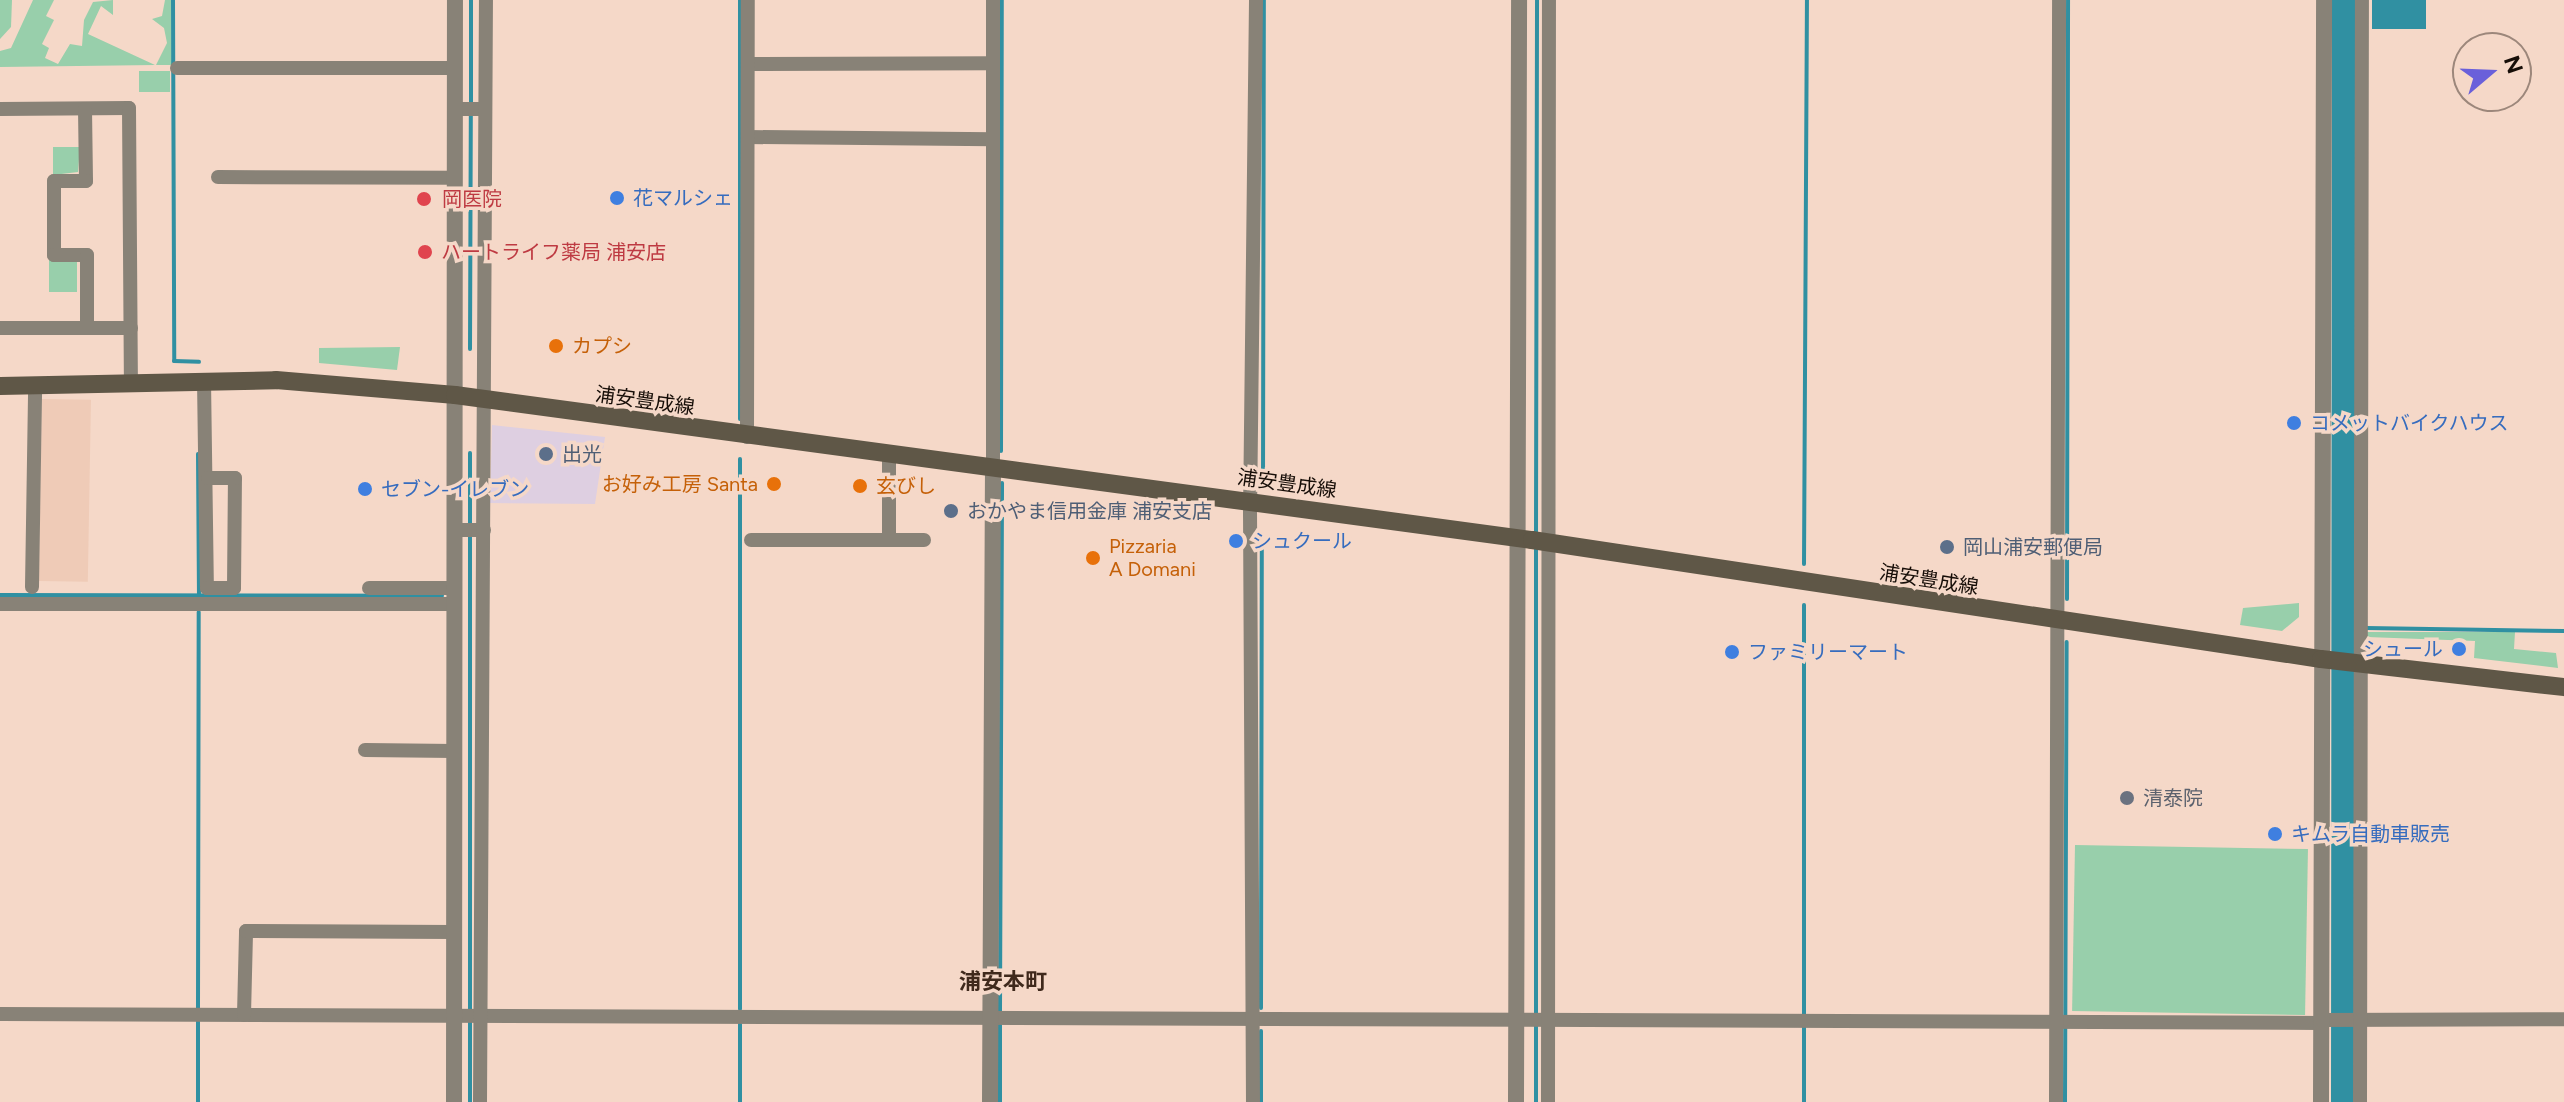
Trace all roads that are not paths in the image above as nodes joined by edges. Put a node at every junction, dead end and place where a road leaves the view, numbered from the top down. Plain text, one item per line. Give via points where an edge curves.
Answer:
1 (455, 0) edge
2 (486, 0) edge
3 (748, 0) edge
4 (993, 0) edge
5 (1256, 0) edge
6 (1519, 0) edge
7 (1549, 0) edge
8 (2059, 0) edge
9 (2324, 0) edge
10 (2362, 0) edge
11 (993, 63) junction
12 (748, 64) junction
13 (177, 68) dead end
14 (455, 68) junction
15 (0, 109) edge
16 (85, 109) junction
17 (470, 109) junction
18 (748, 137) junction
19 (993, 139) junction
20 (218, 177) dead end
21 (455, 178) junction
22 (0, 328) edge
23 (87, 328) junction
24 (131, 328) junction
25 (204, 380) junction
26 (131, 382) junction
27 (35, 385) junction
28 (0, 386) edge
29 (455, 395) junction
30 (485, 400) junction
31 (747, 437) junction
32 (889, 456) junction
33 (993, 466) junction
34 (208, 478) junction
35 (1253, 501) junction
36 (470, 530) junction
37 (751, 540) dead end
38 (889, 540) junction
39 (924, 540) dead end
40 (1535, 541) junction
41 (32, 587) dead end
42 (369, 588) dead end
43 (454, 596) junction
44 (0, 604) edge
45 (2057, 622) junction
46 (469, 647) junction
47 (2329, 660) junction
48 (2359, 664) junction
49 (2564, 687) edge
50 (365, 750) dead end
51 (454, 751) junction
52 (454, 932) junction
53 (0, 1014) edge
54 (244, 1015) junction
55 (469, 1016) junction
56 (1253, 1017) junction
57 (1534, 1017) junction
58 (990, 1018) junction
59 (2564, 1019) edge
60 (2062, 1020) junction
61 (2356, 1020) junction
62 (2326, 1021) junction
63 (454, 1102) edge
64 (480, 1102) edge
65 (990, 1102) edge
66 (1253, 1102) edge
67 (1516, 1102) edge
68 (1548, 1102) edge
69 (2056, 1102) edge
70 (2321, 1102) edge
71 (2360, 1102) edge

1 - 14 street
2 - 17 street
3 - 12 street
4 - 11 street
5 - 35 street
6 - 40 street
7 - 40 street
8 - 45 street
9 - 47 street
10 - 48 street
11 - 12 street
11 - 19 street
12 - 18 street
13 - 14 street
14 - 17 street
15 - 16 street
16 - 23 street via 86,181 54,181 54,255 87,255
16 - 24 street via 129,108
17 - 21 street
17 - 30 street
18 - 19 street
18 - 31 street
19 - 33 street
20 - 21 street
21 - 29 street
22 - 23 street
23 - 24 street
24 - 26 street
25 - 26 main road, 浦安豊成線
25 - 29 main road, 浦安豊成線 via 348,384
25 - 34 street
26 - 27 main road, 浦安豊成線
27 - 28 main road, 浦安豊成線
27 - 41 street
29 - 30 main road, 浦安豊成線
29 - 36 street
30 - 31 main road, 浦安豊成線
30 - 36 street
31 - 32 main road, 浦安豊成線
32 - 33 main road, 浦安豊成線
32 - 38 street
33 - 35 main road, 浦安豊成線
33 - 58 street
34 - 34 street via 207,588 234,588 235,478
35 - 40 main road, 浦安豊成線
35 - 56 street
36 - 43 street
36 - 46 street
37 - 38 street
38 - 39 street
40 - 45 main road, 浦安豊成線
40 - 57 street
40 - 57 street
42 - 43 street
43 - 44 street
43 - 46 street
45 - 47 main road, 浦安豊成線
45 - 60 street
46 - 51 street
46 - 55 street
47 - 48 main road, 浦安豊成線
47 - 62 street
48 - 49 main road, 浦安豊成線
48 - 61 street
50 - 51 street
51 - 52 street
52 - 54 street via 246,931
52 - 55 street
53 - 54 street
54 - 55 street
55 - 58 street
55 - 63 street
55 - 64 street
56 - 57 street
56 - 58 street
56 - 66 street
57 - 60 street
57 - 67 street
57 - 68 street
58 - 65 street
59 - 61 street
60 - 62 street
60 - 69 street
61 - 62 street
61 - 71 street
62 - 70 street

